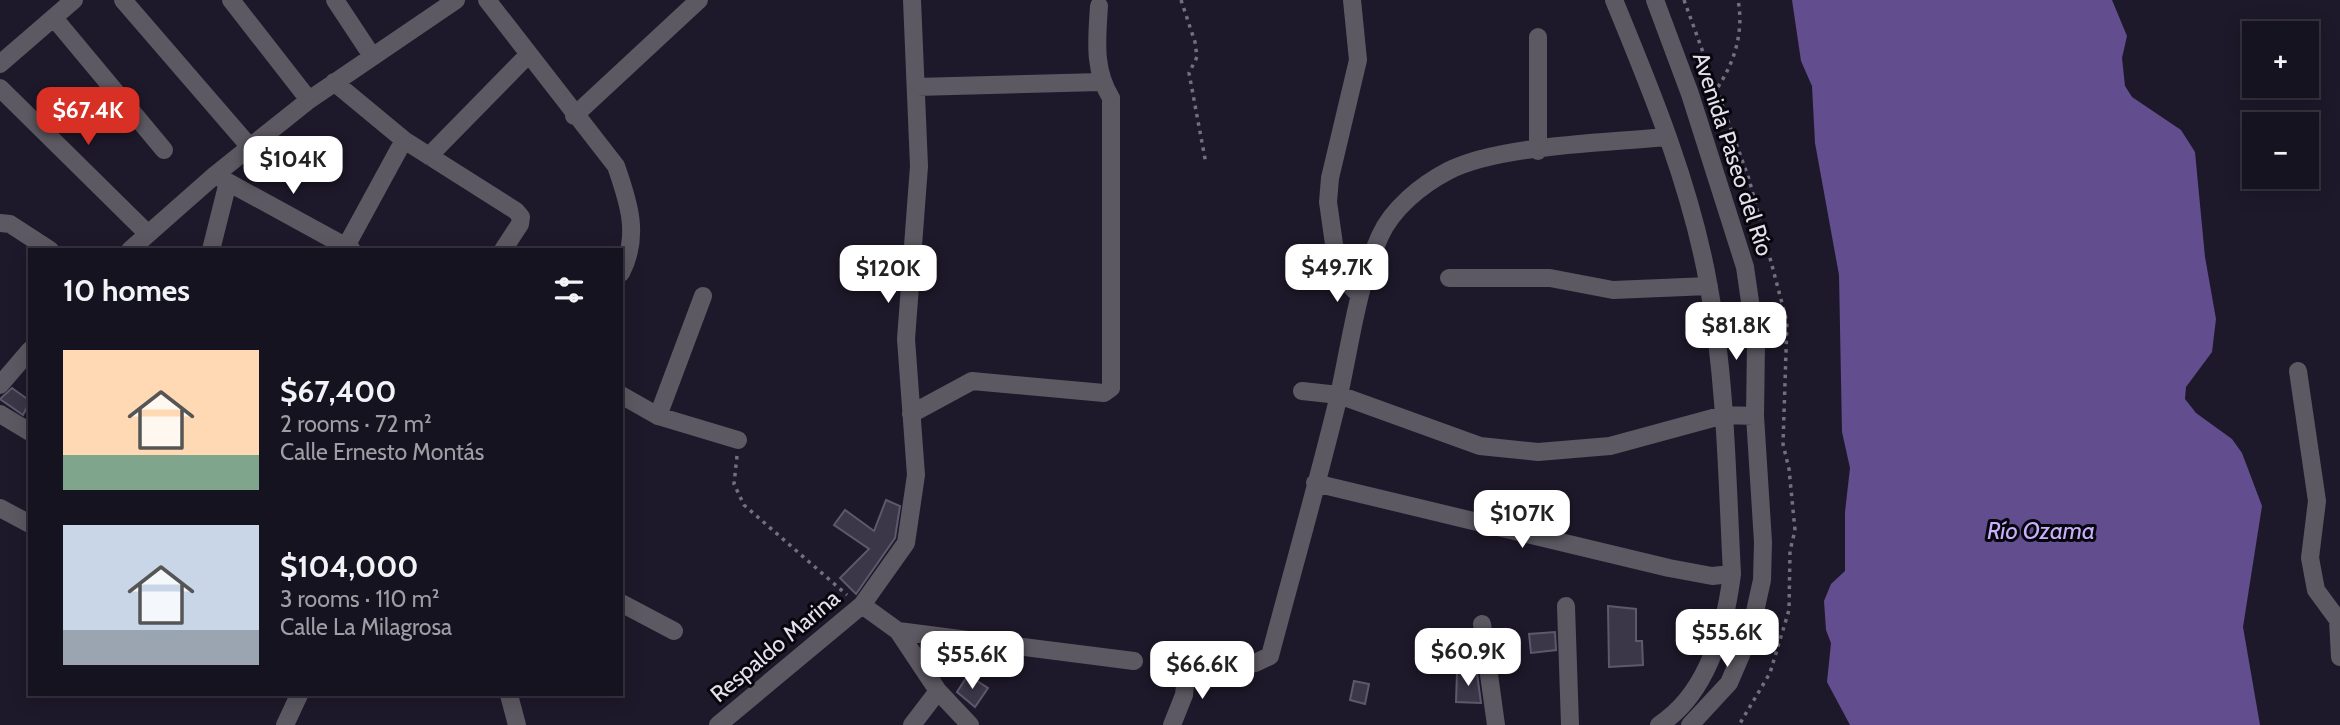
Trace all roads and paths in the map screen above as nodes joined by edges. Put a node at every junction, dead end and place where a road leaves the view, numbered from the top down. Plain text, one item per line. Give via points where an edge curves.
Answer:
1 (74, 0) edge
2 (123, 0) edge
3 (231, 0) edge
4 (335, 0) edge
5 (456, 0) edge
6 (486, 0) edge
7 (699, 0) edge
8 (912, 0) edge
9 (1181, 0) edge
10 (1352, 0) edge
11 (1614, 0) edge
12 (1655, 0) edge
13 (1738, 0) edge
14 (1099, 6) dead end
15 (54, 18) junction
16 (1538, 37) dead end
17 (373, 56) junction
18 (527, 56) junction
19 (0, 64) edge
20 (334, 82) junction
21 (1100, 82) junction
22 (916, 87) junction
23 (0, 88) edge
24 (1718, 88) dead end
25 (309, 100) junction
26 (574, 116) junction
27 (1666, 137) junction
28 (404, 140) junction
29 (250, 147) junction
30 (164, 150) dead end
31 (1538, 151) junction
32 (429, 156) junction
33 (1206, 164) dead end
34 (221, 179) junction
35 (0, 223) edge
36 (148, 234) junction
37 (47, 248) edge
38 (132, 248) edge
39 (211, 248) edge
40 (345, 248) edge
41 (348, 248) edge
42 (504, 248) edge
43 (623, 269) edge
44 (1449, 278) dead end
45 (1709, 286) junction
46 (1359, 295) junction
47 (703, 296) dead end
48 (28, 352) edge
49 (2298, 371) dead end
50 (0, 385) edge
51 (1301, 391) dead end
52 (1339, 395) junction
53 (623, 397) edge
54 (0, 414) edge
55 (911, 414) junction
56 (1724, 415) junction
57 (658, 416) junction
58 (1755, 416) junction
59 (28, 431) edge
60 (738, 440) joint
61 (1315, 483) junction
62 (0, 508) edge
63 (28, 523) edge
64 (1732, 574) junction
65 (623, 604) edge
66 (863, 605) junction
67 (1566, 606) dead end
68 (2339, 620) edge
69 (1482, 624) dead end
70 (674, 631) dead end
71 (898, 631) junction
72 (2340, 657) edge
73 (1134, 661) dead end
74 (938, 691) junction
75 (299, 696) edge
76 (509, 696) edge
77 (285, 725) edge
78 (517, 725) edge
79 (718, 725) edge
80 (912, 725) edge
81 (970, 725) edge
82 (1172, 725) edge
83 (1496, 725) edge
84 (1570, 725) edge
85 (1659, 725) edge
86 (1690, 725) edge

1 - 15 street
2 - 29 street
3 - 25 street
4 - 17 street
5 - 17 street
6 - 18 street
7 - 26 street
8 - 22 street, Respaldo Marina
9 - 33 path via 1195,41 1197,57 1189,73
10 - 46 street via 1358,60 1328,202 1338,272
11 - 27 street
12 - 58 street, Avenida Paseo del Río via 1745,267 1756,344
13 - 24 path via 1741,12 1734,62
14 - 21 street via 1096,56
15 - 19 street
15 - 30 street
16 - 31 street
17 - 20 street
18 - 26 street
18 - 32 street
20 - 25 street
20 - 28 street
21 - 22 street
21 - 55 street via 1111,99 1111,388 1104,393 972,381
22 - 55 street, Respaldo Marina via 919,166 905,339
23 - 36 street
25 - 29 street
26 - 43 street via 616,166 627,197 631,253
27 - 31 street
27 - 45 street
28 - 32 street
28 - 41 street
29 - 34 street
31 - 46 street via 1480,159 1447,172 1408,200 1380,235
32 - 42 street via 521,217
34 - 36 street
34 - 39 street
34 - 40 street
35 - 37 street via 10,224
36 - 38 street
44 - 45 street via 1550,278 1613,290
45 - 56 street
46 - 52 street
47 - 57 street
48 - 50 street
49 - 68 street via 2317,501 2310,558 2316,590
51 - 52 street
52 - 56 street via 1480,446 1538,452 1610,446
52 - 61 street
53 - 57 street
54 - 59 street
55 - 66 street, Respaldo Marina via 916,475 906,543
56 - 58 street
56 - 64 street
57 - 60 street
58 - 86 street, Avenida Paseo del Río via 1763,542 1759,593 1750,634 1729,683
60 - 66 path via 734,484 744,505
61 - 64 street via 1670,568 1712,576
61 - 82 street via 1270,656 1255,663 1187,665 1184,695
62 - 63 street
64 - 85 street via 1704,677 1680,712
65 - 70 street
66 - 71 street
66 - 79 street, Respaldo Marina
67 - 84 street
68 - 72 street
69 - 83 street
71 - 73 street
71 - 74 street
74 - 80 street
74 - 81 street
75 - 77 street
76 - 78 street

